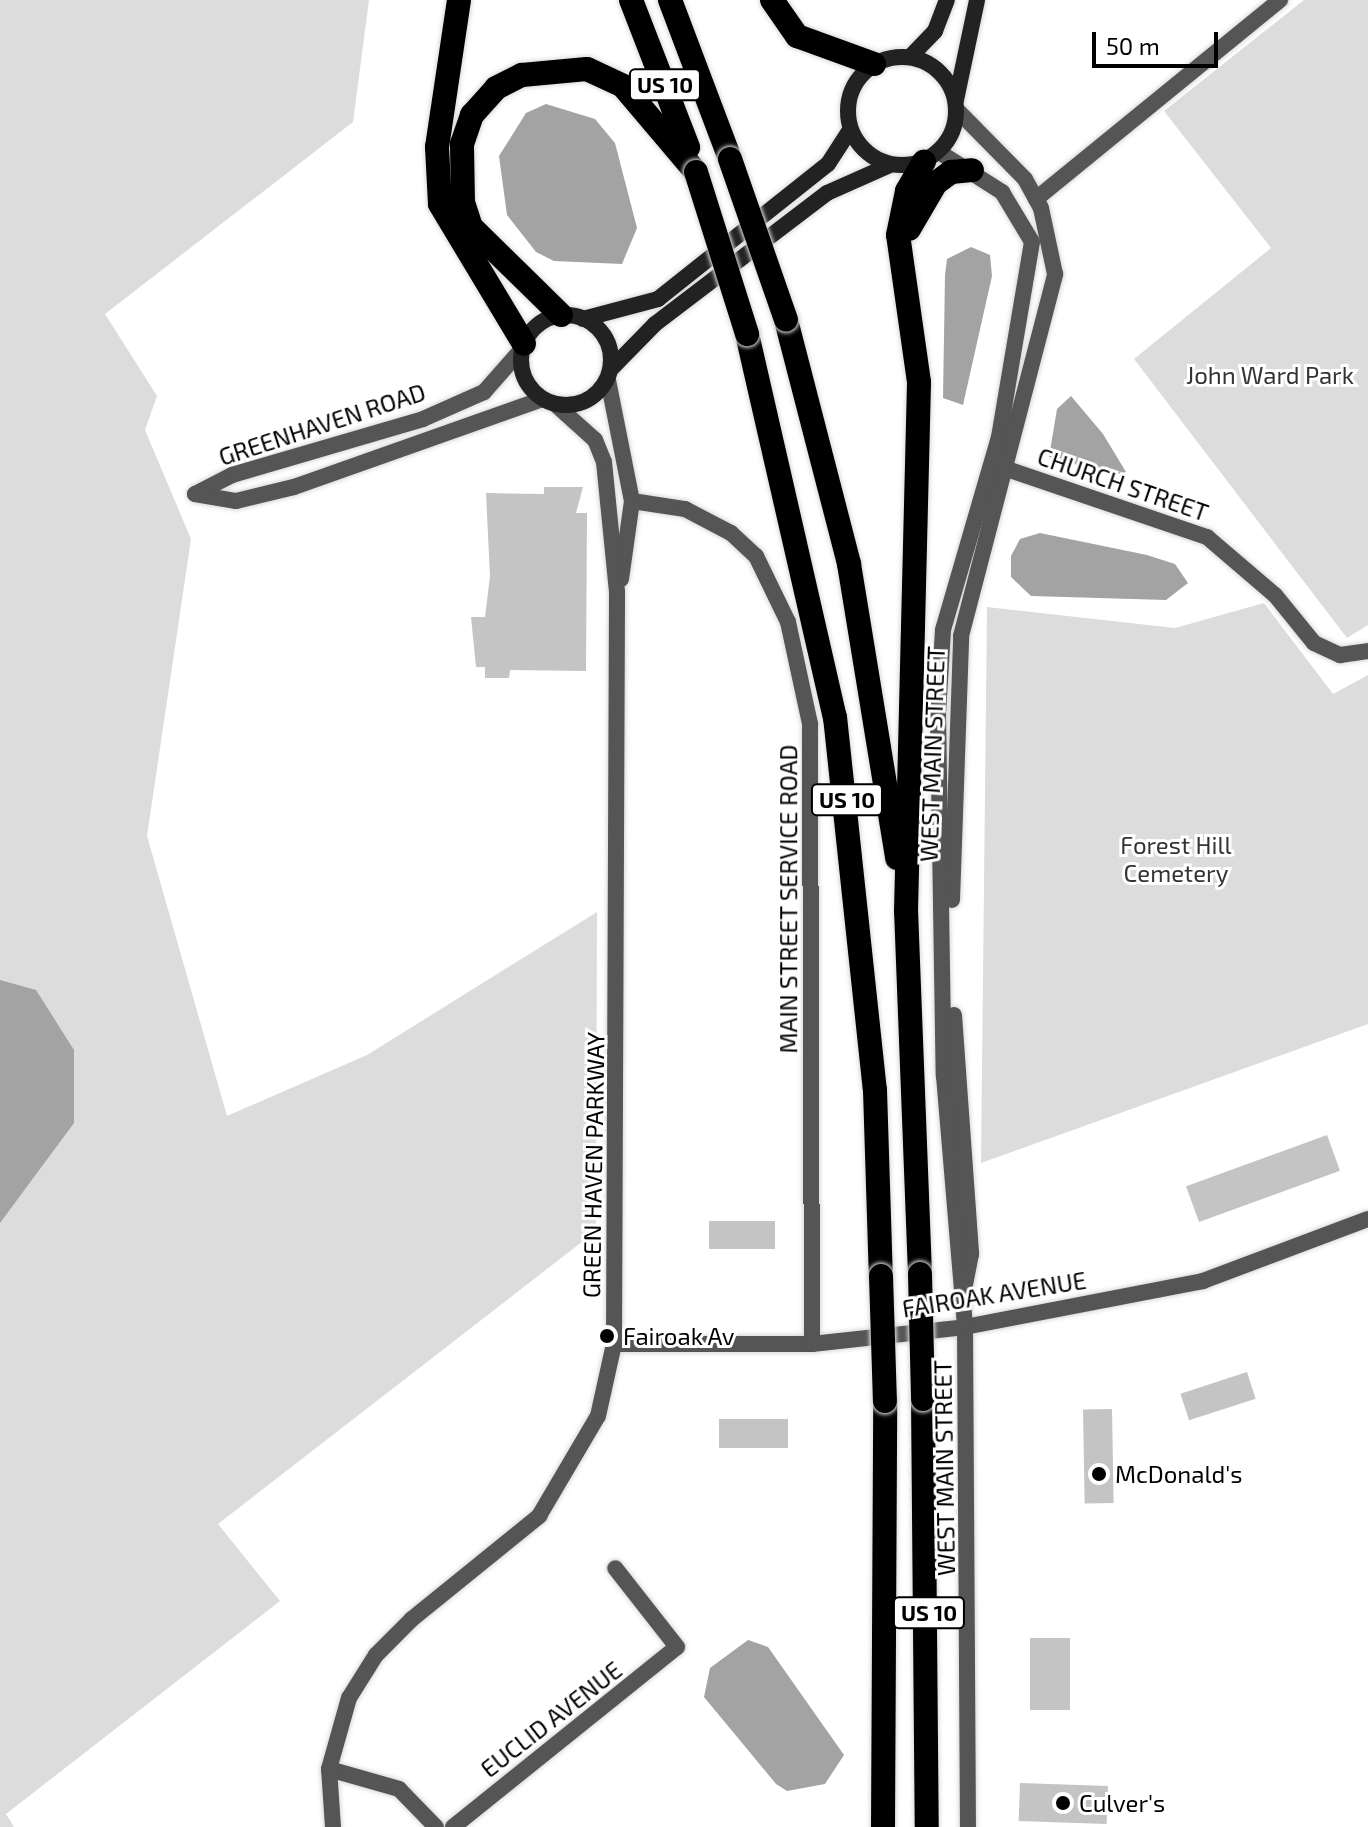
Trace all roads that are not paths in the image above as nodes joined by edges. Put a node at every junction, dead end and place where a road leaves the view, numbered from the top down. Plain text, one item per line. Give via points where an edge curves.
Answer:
1 (459, 0) edge
2 (631, 0) edge
3 (670, 0) edge
4 (772, 0) edge
5 (947, 0) edge
6 (977, 0) edge
7 (1280, 0) edge
8 (910, 57) junction
9 (874, 64) junction
10 (957, 105) junction
11 (850, 130) junction
12 (931, 157) junction
13 (890, 165) junction
14 (972, 170) junction
15 (696, 172) junction
16 (1036, 199) junction
17 (901, 263) junction
18 (572, 317) junction
19 (523, 345) junction
20 (609, 375) junction
21 (549, 402) junction
22 (990, 464) junction
23 (1008, 469) junction
24 (632, 501) junction
25 (617, 592) junction
26 (1368, 651) edge
27 (906, 911) junction
28 (1368, 1219) edge
29 (963, 1300) junction
30 (965, 1327) junction
31 (614, 1344) junction
32 (812, 1344) junction
33 (615, 1568) dead end
34 (329, 1769) junction
35 (333, 1827) edge
36 (436, 1827) edge
37 (453, 1827) edge
38 (883, 1827) edge
39 (927, 1827) edge
40 (968, 1827) edge

1 - 19 highway via 437,147 440,204
2 - 15 highway, US 10
3 - 27 highway, US 10, bridge via 786,320 849,564
4 - 9 highway via 797,36
5 - 8 main road via 935,31
6 - 10 main road
7 - 16 street
8 - 9 main road
8 - 10 main road via 943,75
9 - 11 main road via 850,93
10 - 12 main road
10 - 16 street, WEST MAIN STREET
11 - 13 main road via 860,147
11 - 18 main road, GREENHAVEN ROAD via 828,164 658,299
12 - 13 main road
12 - 14 street, WEST MAIN STREET
12 - 17 highway via 899,214
13 - 20 main road, GREENHAVEN ROAD via 827,193 655,324
14 - 17 highway via 951,172 924,195
14 - 22 street, WEST MAIN STREET via 1002,192 1032,242
15 - 18 highway via 658,119 623,86 587,69 522,75 496,88 472,115 462,144 463,203 471,227
15 - 38 highway, US 10, bridge via 747,334 837,732 875,1090 885,1401
16 - 23 street, WEST MAIN STREET via 1055,274
17 - 27 highway via 919,382
18 - 19 main road, GREENHAVEN ROAD via 536,326
18 - 20 main road via 607,342
19 - 21 main road via 524,378
19 - 21 street, GREENHAVEN ROAD via 484,392 423,419 232,475 195,494 236,501 294,487
20 - 21 main road, GREENHAVEN ROAD via 588,399
20 - 24 street
21 - 25 street via 595,440 604,462
22 - 23 street, CHURCH STREET
22 - 29 street, WEST MAIN STREET via 943,630 938,713 944,1076
23 - 26 street, CHURCH STREET via 1207,537 1275,595 1314,643 1340,655
23 - 29 street, WEST MAIN STREET via 964,621 954,685 953,978 971,1254
24 - 25 street
24 - 32 street, MAIN STREET SERVICE ROAD via 685,509 731,533 756,556 788,622 810,724
25 - 31 street, GREEN HAVEN PARKWAY
27 - 39 highway, US 10, bridge via 923,1399
28 - 30 street, FAIROAK AVENUE via 1203,1281
29 - 30 street, WEST MAIN STREET
30 - 32 street, FAIROAK AVENUE
30 - 40 street, WEST MAIN STREET
31 - 32 street, FAIROAK AVENUE
31 - 34 street, GREEN HAVEN PARKWAY via 598,1416 561,1485 539,1516 376,1655 349,1698
33 - 37 street, EUCLID AVENUE via 677,1647
34 - 35 street, GREEN HAVEN PARKWAY
34 - 36 street via 399,1789

